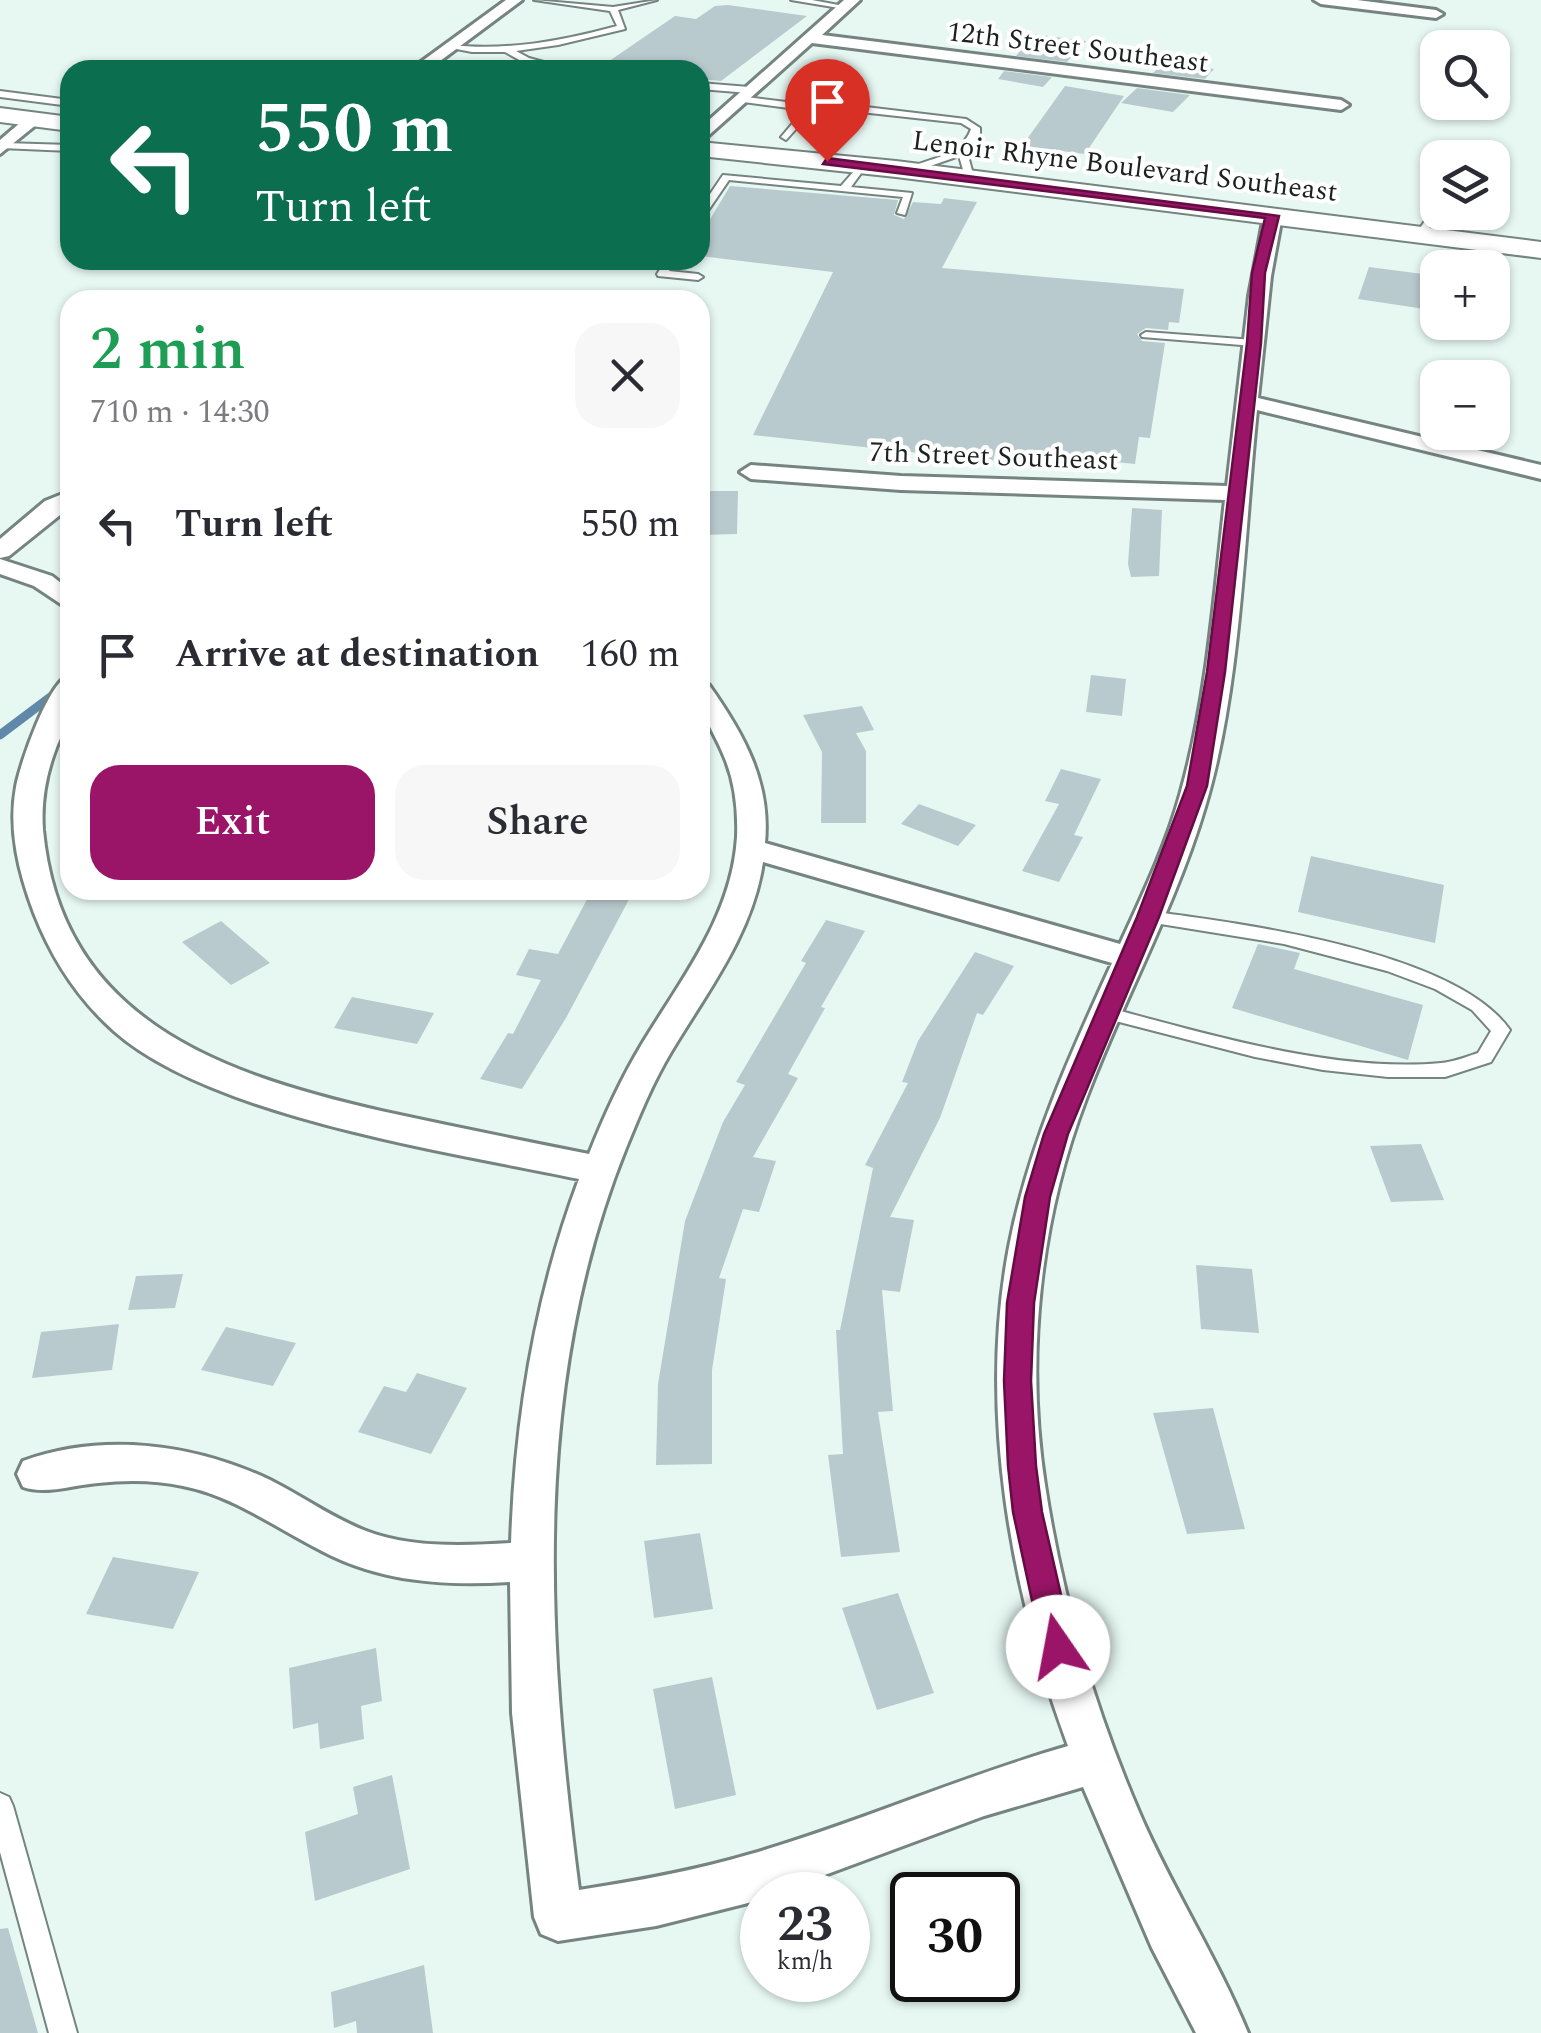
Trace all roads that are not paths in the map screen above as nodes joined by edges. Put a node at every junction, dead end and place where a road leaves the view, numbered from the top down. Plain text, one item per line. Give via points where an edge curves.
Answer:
1 (515, 0) edge
2 (538, 0) edge
3 (653, 0) edge
4 (794, 0) edge
5 (1321, 0) edge
6 (848, 4) edge
7 (613, 9) junction
8 (1436, 14) dead end
9 (809, 38) junction
10 (450, 47) junction
11 (509, 51) junction
12 (432, 60) edge
13 (526, 60) edge
14 (710, 87) edge
15 (0, 94) edge
16 (743, 96) junction
17 (710, 97) edge
18 (1341, 105) dead end
19 (810, 108) junction
20 (52, 112) edge
21 (0, 113) edge
22 (710, 128) edge
23 (786, 137) dead end
24 (2, 148) edge
25 (60, 148) edge
26 (710, 150) edge
27 (862, 165) junction
28 (966, 165) junction
29 (844, 188) junction
30 (710, 201) edge
31 (902, 213) dead end
32 (1272, 216) junction
33 (1423, 230) edge
34 (1421, 234) junction
35 (1541, 250) edge
36 (665, 270) edge
37 (698, 277) dead end
38 (1146, 335) dead end
39 (1254, 343) junction
40 (1247, 402) junction
41 (752, 472) dead end
42 (1541, 472) edge
43 (1236, 493) junction
44 (60, 503) edge
45 (0, 550) edge
46 (0, 566) edge
47 (60, 594) edge
48 (710, 705) edge
49 (60, 708) edge
50 (752, 850) junction
51 (1148, 917) junction
52 (1131, 958) junction
53 (1106, 1013) junction
54 (600, 1170) junction
55 (37, 1474) dead end
56 (530, 1561) junction
57 (1094, 1761) junction
58 (0, 1806) edge
59 (63, 2033) edge
60 (1223, 2033) edge

1 - 10 street
2 - 7 lane
3 - 7 lane
4 - 6 lane
5 - 8 street
6 - 9 street
7 - 11 lane via 622,27
9 - 16 street
9 - 18 street, 12th Street Southeast
10 - 11 lane
10 - 12 street
11 - 13 lane
14 - 16 lane
15 - 20 lane
16 - 17 lane
16 - 19 lane
16 - 22 street
19 - 23 lane
19 - 28 lane via 963,121 976,128
20 - 21 main road
20 - 24 street
24 - 25 lane
26 - 27 main road, Lenoir Rhyne Boulevard Southeast
27 - 28 main road, Lenoir Rhyne Boulevard Southeast
27 - 29 lane
28 - 32 main road, Lenoir Rhyne Boulevard Southeast
29 - 30 lane via 726,177
29 - 31 lane via 909,195
32 - 34 main road, Lenoir Rhyne Boulevard Southeast
32 - 39 street via 1258,273
33 - 34 lane
34 - 35 main road, Lenoir Rhyne Boulevard Southeast
36 - 37 lane
38 - 39 lane
39 - 40 street
40 - 42 street
40 - 43 street
41 - 43 street, 7th Street Southeast
43 - 51 street via 1197,786
44 - 45 street
46 - 47 street via 43,580
48 - 50 street via 746,780
49 - 54 street via 30,785 29,846 66,952 121,1020 154,1046 238,1086
50 - 52 street
50 - 54 street via 724,936 653,1055
51 - 52 street
51 - 53 lane via 1302,944 1416,974 1484,1007 1501,1030 1500,1042 1476,1064 1390,1071 1262,1052
52 - 53 street
53 - 57 street via 1037,1197 1020,1303 1017,1381 1028,1512 1058,1647
54 - 56 street via 573,1250 551,1354
55 - 56 street via 102,1463 165,1465 260,1495 372,1551 449,1564
56 - 57 street via 533,1688 558,1917 752,1878 984,1793
57 - 60 street via 1183,1962
58 - 59 lane

